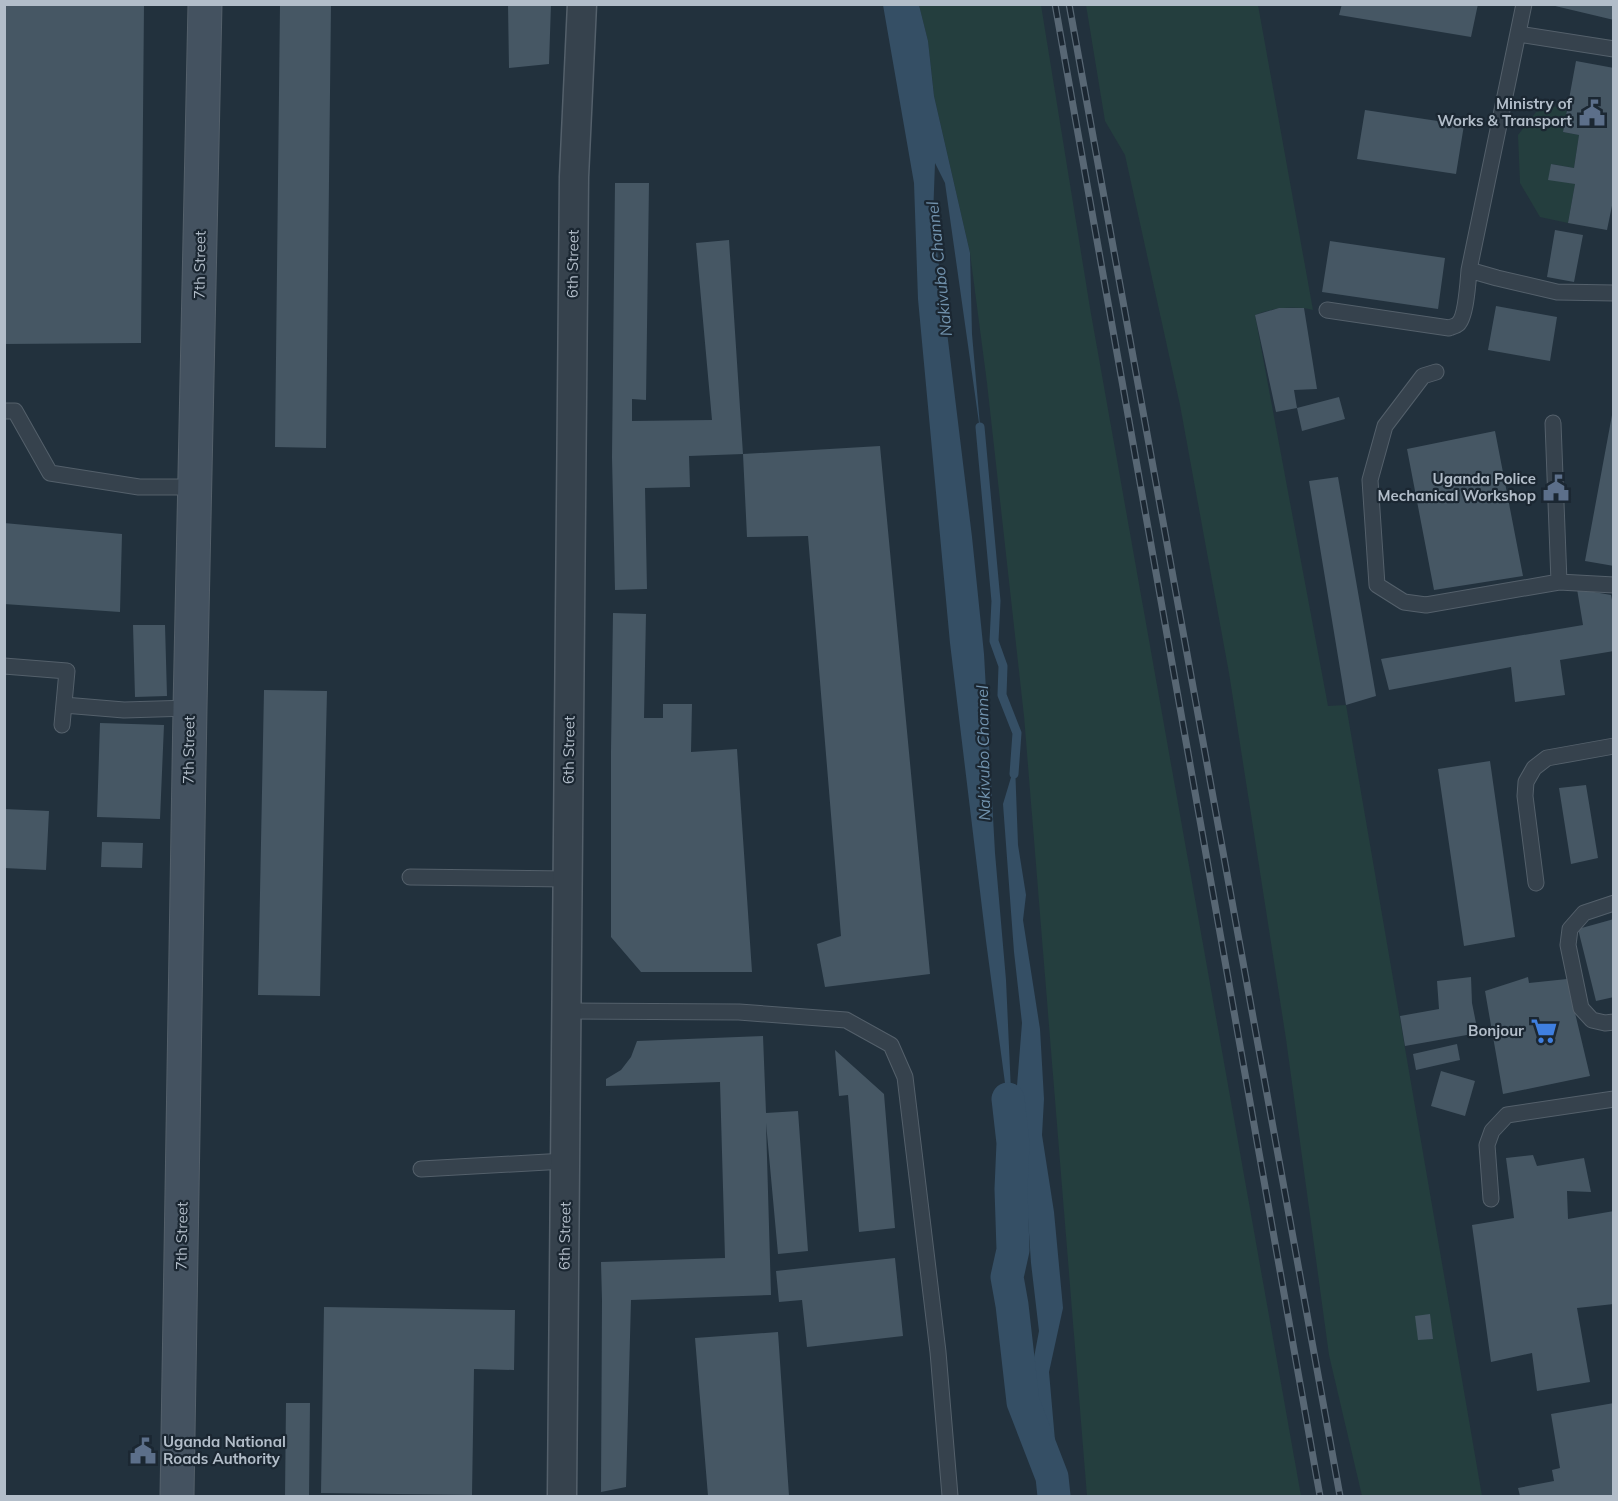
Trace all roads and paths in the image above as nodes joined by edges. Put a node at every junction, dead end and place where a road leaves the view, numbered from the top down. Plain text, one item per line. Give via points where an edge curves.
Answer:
1 (205, 4) edge
2 (582, 4) edge
3 (1524, 4) edge
4 (1518, 34) junction
5 (1614, 49) edge
6 (1469, 270) junction
7 (1614, 293) edge
8 (1327, 310) dead end
9 (1436, 372) dead end
10 (4, 411) edge
11 (1553, 423) dead end
12 (195, 487) junction
13 (1559, 582) junction
14 (1614, 585) edge
15 (4, 666) edge
16 (64, 705) junction
17 (190, 708) junction
18 (62, 725) dead end
19 (1614, 746) edge
20 (410, 877) dead end
21 (568, 879) junction
22 (1536, 883) dead end
23 (1614, 903) edge
24 (567, 1011) junction
25 (1614, 1022) edge
26 (1614, 1099) edge
27 (566, 1161) junction
28 (421, 1169) dead end
29 (1491, 1199) dead end
30 (177, 1497) edge
31 (562, 1497) edge
32 (951, 1497) edge

1 - 12 street, 7th Street
2 - 21 street, 6th Street via 574,177
3 - 4 lane
4 - 5 lane
4 - 6 lane
6 - 7 lane via 1557,292
6 - 8 lane via 1460,322 1449,328
9 - 13 lane via 1423,376 1385,426 1370,480 1377,585 1404,602 1426,605
10 - 12 lane via 15,411 50,473 140,487
11 - 13 lane
12 - 17 street, 7th Street
13 - 14 lane
15 - 16 lane via 67,671
16 - 17 lane via 124,710
16 - 18 lane
17 - 30 street, 7th Street
19 - 22 lane via 1546,758 1526,782
20 - 21 lane
21 - 24 street, 6th Street
23 - 25 lane via 1584,913 1570,929 1568,945 1581,1008 1592,1020
24 - 27 street, 6th Street
24 - 32 lane via 739,1012 846,1020 891,1045 905,1077
26 - 29 lane via 1507,1115 1492,1131 1487,1145
27 - 28 lane
27 - 31 street, 6th Street

